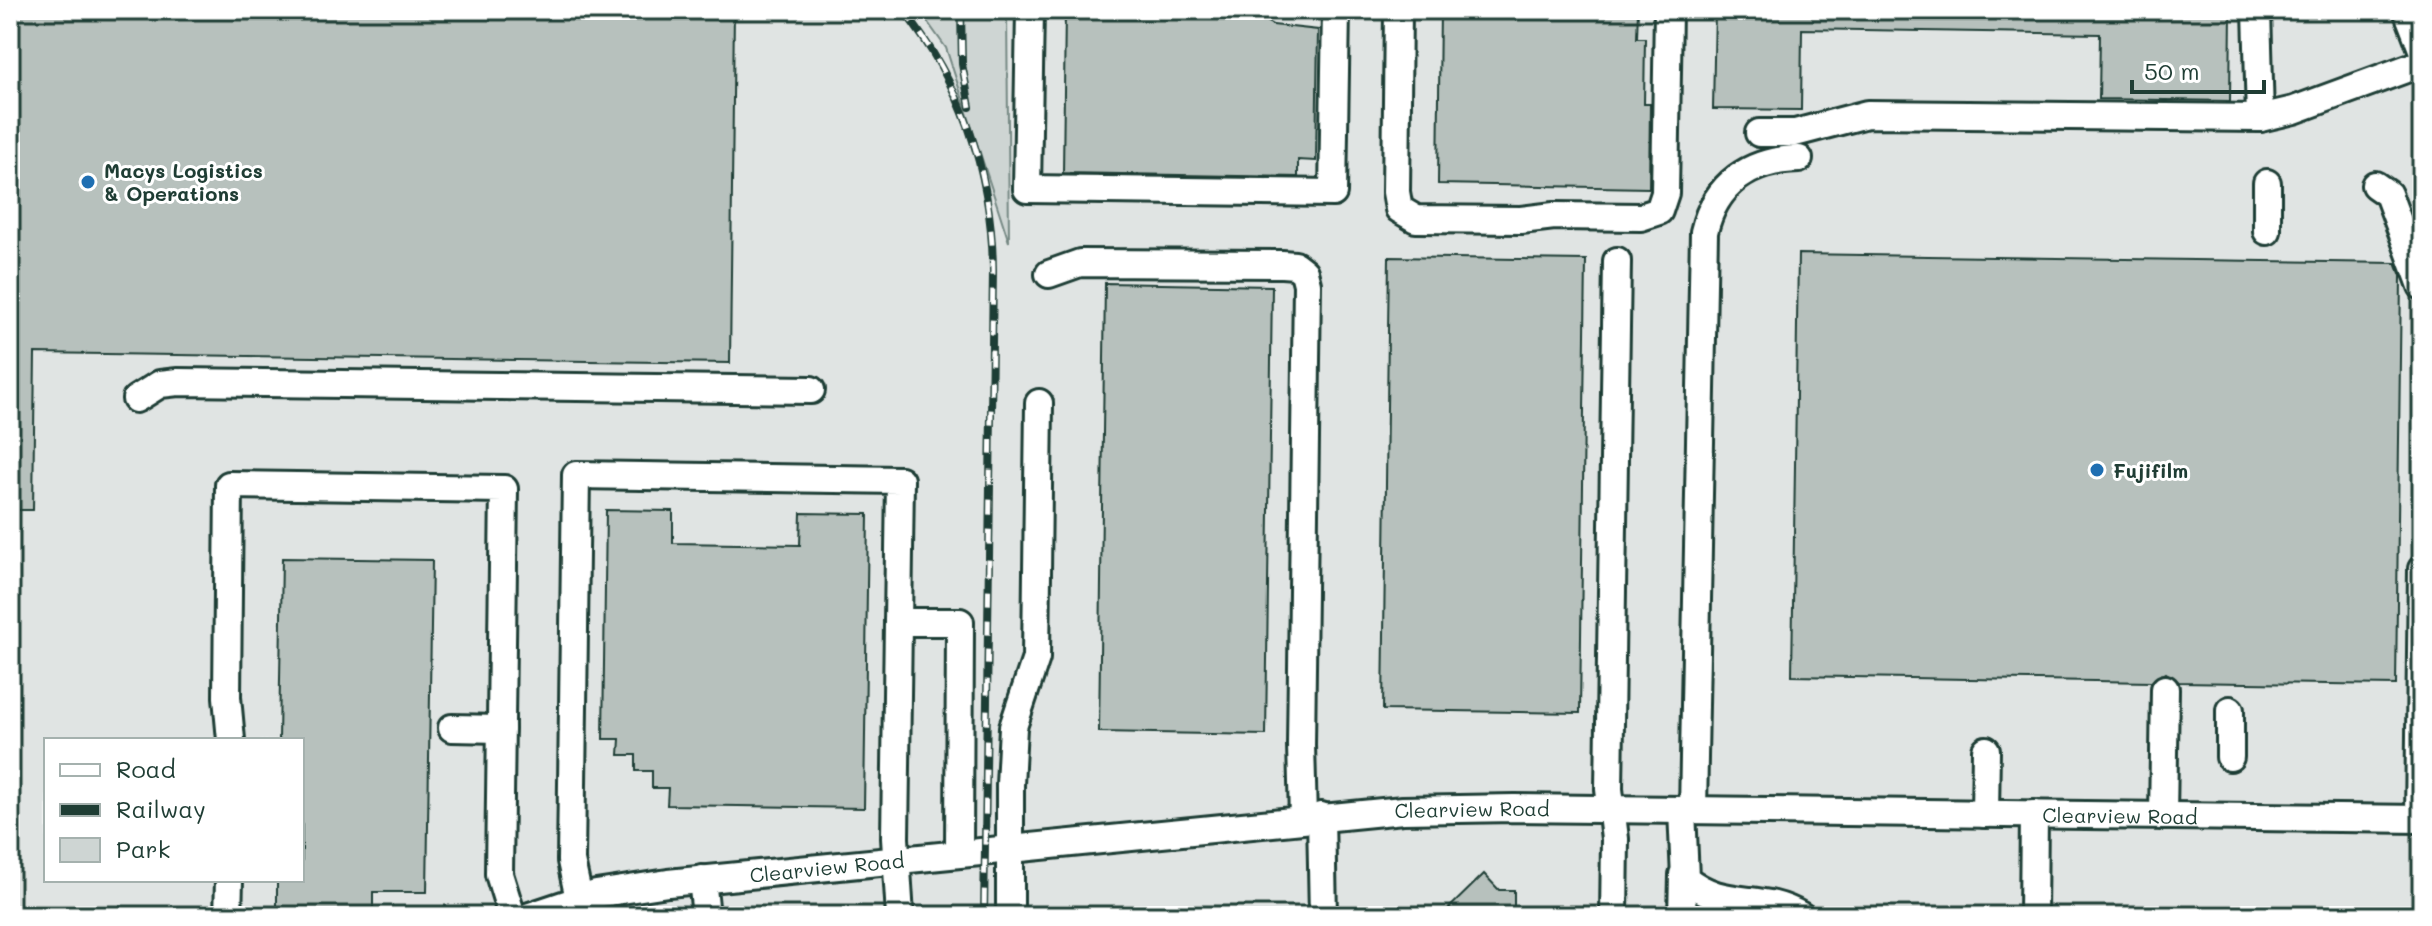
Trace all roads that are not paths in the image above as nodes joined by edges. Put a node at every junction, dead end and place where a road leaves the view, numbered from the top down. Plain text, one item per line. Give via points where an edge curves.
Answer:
1 (1030, 10) edge
2 (1336, 10) edge
3 (1398, 10) edge
4 (1668, 10) edge
5 (2257, 10) edge
6 (2407, 10) edge
7 (2422, 49) edge
8 (2422, 63) edge
9 (2260, 118) junction
10 (1759, 133) dead end
11 (1799, 159) dead end
12 (2267, 183) dead end
13 (2375, 185) dead end
14 (2267, 231) dead end
15 (1617, 261) dead end
16 (1049, 274) dead end
17 (2422, 286) edge
18 (811, 390) dead end
19 (136, 399) dead end
20 (1039, 403) dead end
21 (2422, 569) edge
22 (898, 622) junction
23 (2165, 689) dead end
24 (2230, 710) dead end
25 (2421, 712) edge
26 (452, 728) dead end
27 (501, 729) junction
28 (231, 738) edge
29 (1986, 750) dead end
30 (2230, 757) dead end
31 (1612, 809) junction
32 (1688, 810) junction
33 (1985, 814) junction
34 (2034, 814) junction
35 (2163, 816) junction
36 (1312, 817) junction
37 (2420, 819) edge
38 (1011, 849) junction
39 (959, 853) junction
40 (895, 860) junction
41 (1683, 875) junction
42 (702, 879) junction
43 (229, 882) edge
44 (579, 899) junction
45 (1719, 906) edge
46 (228, 916) edge
47 (512, 916) edge
48 (530, 916) edge
49 (706, 916) edge
50 (900, 916) edge
51 (1010, 916) edge
52 (1323, 916) edge
53 (1614, 916) edge
54 (1682, 916) edge
55 (1801, 916) edge
56 (2033, 916) edge

1 - 2 street via 1027,189 1333,193
3 - 4 street via 1399,209 1416,219 1521,220 1641,217 1659,211 1665,193
5 - 9 street
6 - 7 street
8 - 9 street
9 - 10 street via 1867,114 1795,133
11 - 32 street via 1764,164 1734,178 1712,206 1704,232
12 - 14 street
13 - 17 street via 2388,194
15 - 31 street
16 - 36 street via 1080,263 1282,264 1304,272 1301,745
18 - 19 street via 178,382 160,384
20 - 38 street via 1036,658 1013,727
21 - 25 street
22 - 39 street via 960,622
22 - 40 street
22 - 44 street via 900,480 576,475 571,861
23 - 35 street
24 - 30 street
25 - 37 street
26 - 27 street
27 - 28 street via 504,489 229,485
27 - 47 street via 499,874
29 - 33 street
31 - 32 street, Clearview Road
31 - 36 street, Clearview Road via 1457,808
31 - 53 street
32 - 33 street, Clearview Road
32 - 41 street
33 - 34 street, Clearview Road
34 - 35 street, Clearview Road
34 - 56 street
35 - 37 street, Clearview Road
36 - 38 street, Clearview Road
36 - 52 street
38 - 39 street, Clearview Road
38 - 51 street
39 - 40 street, Clearview Road
40 - 42 street, Clearview Road
40 - 50 street
41 - 45 street
41 - 54 street
42 - 44 street, Clearview Road
42 - 49 street
43 - 46 street
44 - 48 street, Clearview Road
45 - 55 street via 1774,902

